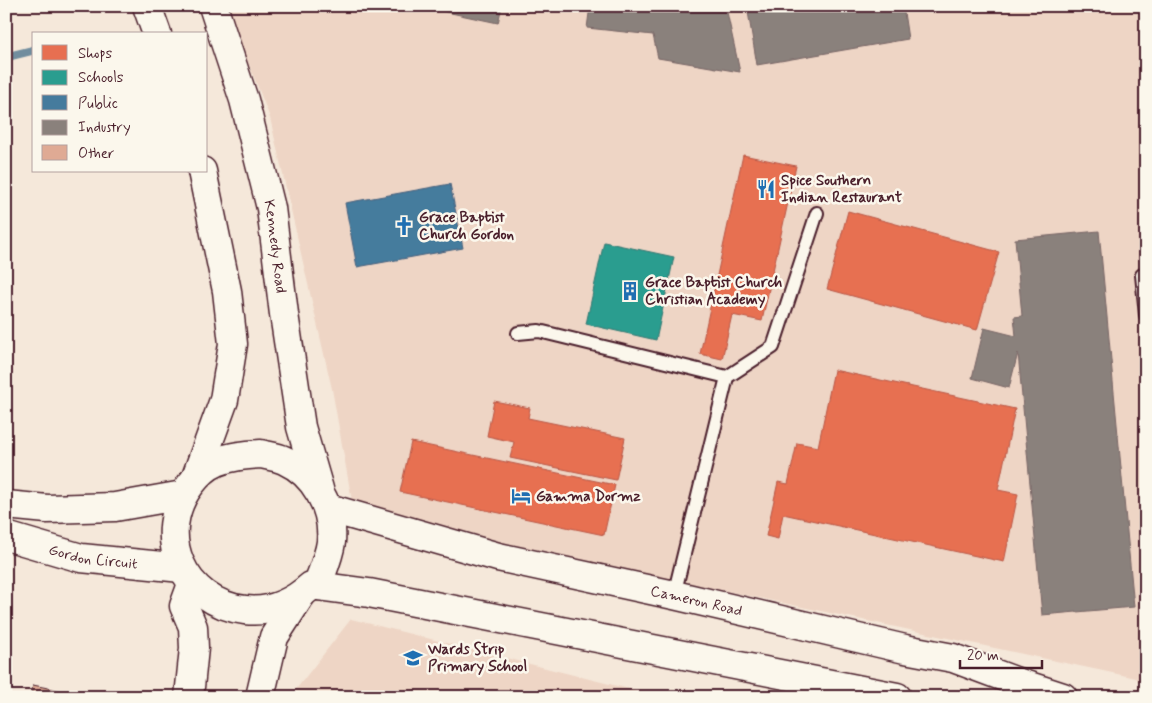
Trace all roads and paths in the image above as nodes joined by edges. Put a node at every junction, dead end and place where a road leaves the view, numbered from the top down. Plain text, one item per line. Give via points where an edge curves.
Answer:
1 (146, 6) edge
2 (213, 6) edge
3 (156, 32) edge
4 (202, 172) edge
5 (817, 213) dead end
6 (1142, 275) dead end
7 (1146, 315) edge
8 (518, 333) dead end
9 (728, 377) junction
10 (190, 486) junction
11 (324, 500) junction
12 (6, 505) edge
13 (6, 536) edge
14 (187, 576) junction
15 (309, 591) junction
16 (674, 595) junction
17 (189, 697) edge
18 (260, 697) edge
19 (897, 697) edge
20 (1063, 697) edge

1 - 3 main road
2 - 11 main road, Kennedy Road via 244,100 272,208 301,427
4 - 10 main road via 227,291 233,344 224,400
5 - 9 lane via 773,347
6 - 7 lane
8 - 9 lane via 539,331
9 - 16 lane
10 - 11 main road via 215,463 238,455 261,454 284,460 304,473
10 - 12 main road via 115,507 47,509
10 - 14 main road via 177,509 174,531 176,554
11 - 15 main road via 331,526 331,543 327,560
11 - 16 main road, Cameron Road via 498,557
13 - 14 main road, Gordon Circuit via 81,558
14 - 15 main road via 210,599 232,608 256,611 280,606
14 - 17 main road via 184,606 193,627 194,648
15 - 18 main road via 274,636
15 - 19 main road via 369,593
16 - 20 main road, Cameron Road via 905,650 954,658

